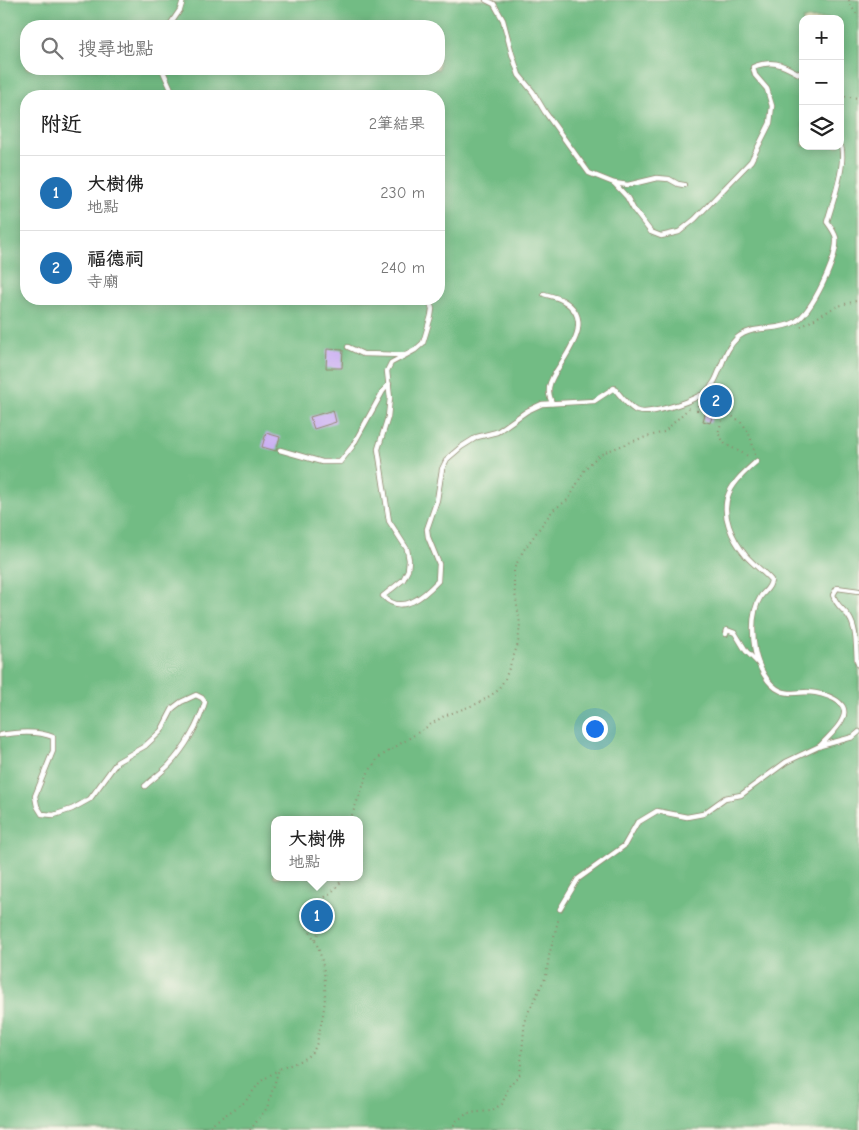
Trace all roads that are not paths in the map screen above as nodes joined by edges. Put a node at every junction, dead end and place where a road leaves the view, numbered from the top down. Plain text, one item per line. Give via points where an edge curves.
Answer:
1 (183, 0) edge
2 (486, 0) edge
3 (173, 20) edge
4 (799, 74) edge
5 (165, 75) edge
6 (171, 90) edge
7 (842, 150) edge
8 (614, 183) junction
9 (684, 185) dead end
10 (544, 294) dead end
11 (431, 305) edge
12 (348, 347) dead end
13 (405, 355) junction
14 (389, 384) junction
15 (552, 403) junction
16 (280, 450) dead end
17 (756, 460) road end
18 (859, 591) edge
19 (726, 634) dead end
20 (760, 665) junction
21 (859, 666) edge
22 (859, 732) edge
23 (0, 734) edge
24 (820, 746) junction
25 (145, 786) dead end
26 (560, 909) road end

1 - 3 lane
2 - 8 lane via 494,4 503,20 519,75 589,173
4 - 8 lane via 775,63 753,68 755,76 767,89 772,106 770,123 751,160 679,232 662,236 651,232
5 - 6 lane
7 - 15 lane via 841,171 827,222 836,236 836,247 822,287 803,316 794,323 749,332 737,338 724,357 714,382 701,395 648,413 635,410 614,388 594,401
8 - 9 lane via 628,185 657,178
10 - 15 lane via 563,301 580,319 573,344 552,378 548,391
11 - 13 lane via 423,343
12 - 13 lane via 362,354
13 - 14 lane via 391,363 387,371
14 - 15 lane via 388,417 378,449 389,521 407,549 410,560 404,580 383,596 400,604 420,599 438,581 440,564 427,528 442,469 448,459 477,437 497,432 527,411
14 - 16 lane via 340,462 322,462
17 - 20 lane via 737,481 725,505 730,530 747,556 771,580 754,609 755,652
18 - 21 lane via 837,588 833,595 853,626
19 - 20 lane via 727,630 735,632 746,651
20 - 24 lane via 767,680 782,692 823,694 841,704 842,720
22 - 24 lane via 853,737
23 - 25 lane via 43,733 53,737 53,751 35,796 42,814 54,815 90,799 117,762 161,731 173,708 196,695 202,698 206,702 203,710 184,745
24 - 26 lane via 786,762 741,795 725,798 703,814 687,817 657,811 637,824 624,846 578,879

